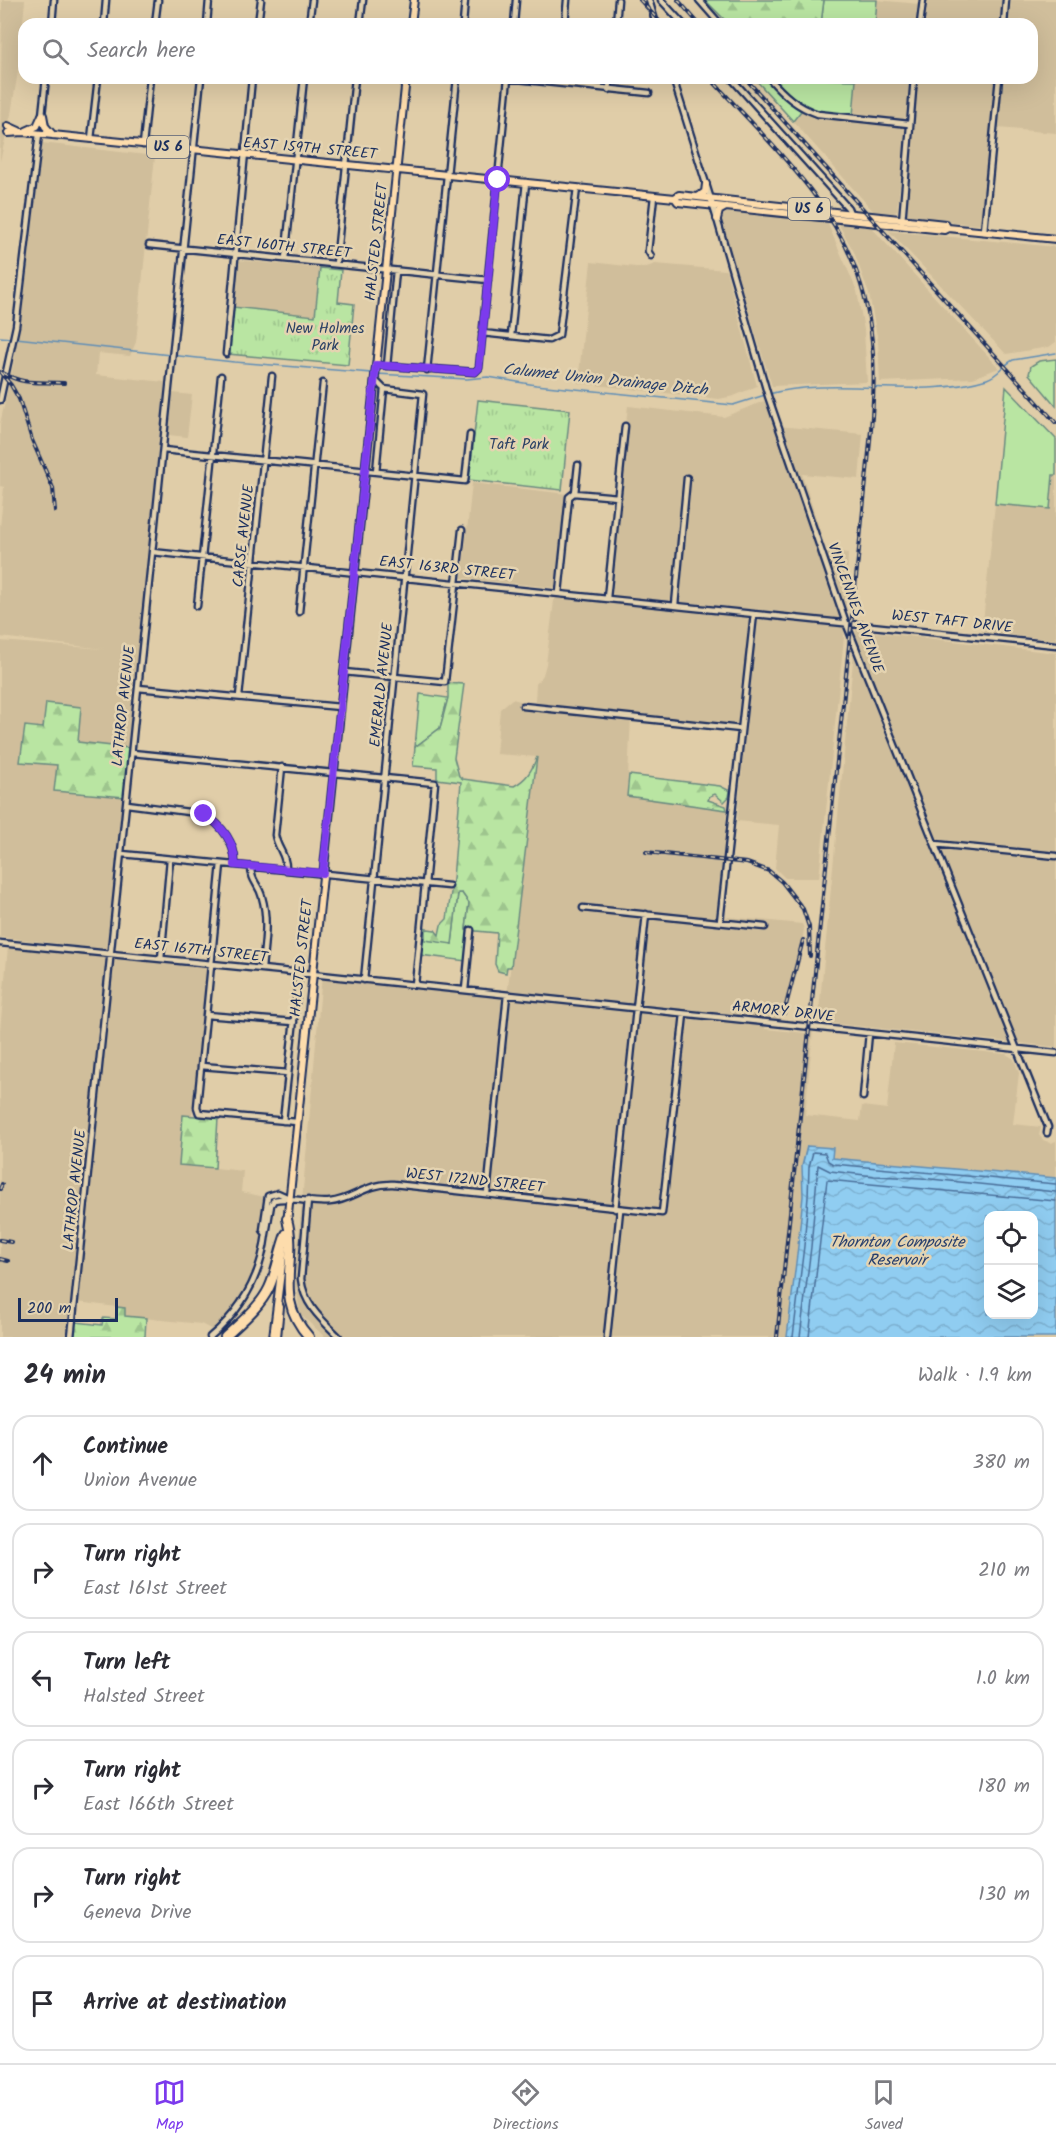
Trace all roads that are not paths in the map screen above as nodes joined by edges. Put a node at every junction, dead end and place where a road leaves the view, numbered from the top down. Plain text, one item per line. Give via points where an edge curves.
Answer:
1 (54, 0) edge
2 (106, 0) edge
3 (158, 0) edge
4 (209, 0) edge
5 (261, 0) edge
6 (312, 0) edge
7 (363, 0) edge
8 (414, 0) edge
9 (465, 0) edge
10 (516, 0) edge
11 (567, 0) edge
12 (618, 0) edge
13 (649, 0) edge
14 (660, 0) edge
15 (699, 0) edge
16 (923, 0) edge
17 (1006, 0) edge
18 (52, 18) edge
19 (104, 18) edge
20 (156, 18) edge
21 (208, 18) edge
22 (259, 18) edge
23 (310, 18) edge
24 (361, 18) edge
25 (412, 18) edge
26 (464, 18) edge
27 (514, 18) edge
28 (566, 18) edge
29 (616, 18) edge
30 (654, 18) edge
31 (677, 18) edge
32 (715, 18) edge
33 (921, 18) edge
34 (1004, 18) edge
35 (45, 84) edge
36 (97, 84) edge
37 (149, 84) edge
38 (200, 84) edge
39 (251, 84) edge
40 (302, 84) edge
41 (354, 84) edge
42 (405, 84) edge
43 (456, 84) edge
44 (507, 84) edge
45 (558, 84) edge
46 (610, 84) edge
47 (675, 84) edge
48 (736, 84) edge
49 (775, 84) edge
50 (913, 84) edge
51 (998, 84) edge
52 (609, 90) junction
53 (649, 93) dead end
54 (42, 115) junction
55 (909, 124) junction
56 (8, 130) dead end
57 (22, 132) junction
58 (39, 134) junction
59 (53, 135) junction
60 (91, 139) junction
61 (143, 144) junction
62 (194, 150) junction
63 (244, 155) junction
64 (294, 160) junction
65 (346, 165) junction
66 (396, 169) junction
67 (447, 174) junction
68 (498, 180) junction
69 (525, 182) junction
70 (706, 184) junction
71 (577, 188) junction
72 (654, 196) junction
73 (698, 197) junction
74 (675, 198) junction
75 (712, 202) junction
76 (726, 207) junction
77 (850, 217) junction
78 (717, 219) junction
79 (902, 222) junction
80 (984, 231) junction
81 (1056, 239) edge
82 (148, 245) dead end
83 (184, 249) junction
84 (235, 254) junction
85 (651, 256) dead end
86 (285, 259) junction
87 (336, 264) junction
88 (386, 270) junction
89 (396, 271) junction
90 (437, 275) junction
91 (488, 280) junction
92 (482, 333) junction
93 (512, 336) junction
94 (226, 354) dead end
95 (376, 365) junction
96 (387, 366) junction
97 (427, 370) junction
98 (221, 376) dead end
99 (273, 376) dead end
100 (374, 380) junction
101 (323, 383) dead end
102 (384, 390) junction
103 (372, 397) junction
104 (0, 400) edge
105 (625, 426) dead end
106 (470, 435) dead end
107 (163, 450) junction
108 (213, 455) junction
109 (264, 460) junction
110 (578, 465) dead end
111 (315, 466) junction
112 (365, 471) junction
113 (376, 472) junction
114 (416, 476) junction
115 (687, 478) dead end
116 (575, 493) junction
117 (618, 497) junction
118 (462, 530) dead end
119 (152, 552) junction
120 (202, 557) junction
121 (253, 562) junction
122 (304, 567) junction
123 (354, 571) junction
124 (405, 577) junction
125 (456, 582) junction
126 (559, 593) junction
127 (607, 598) junction
128 (675, 605) junction
129 (197, 606) dead end
130 (703, 608) joint
131 (299, 612) dead end
132 (754, 614) junction
133 (846, 623) junction
134 (1056, 645) edge
135 (344, 672) junction
136 (394, 677) junction
137 (138, 688) junction
138 (239, 698) junction
139 (522, 706) dead end
140 (340, 707) junction
141 (741, 729) junction
142 (132, 753) junction
143 (282, 767) junction
144 (334, 772) junction
145 (384, 778) junction
146 (127, 804) junction
147 (935, 844) junction
148 (122, 854) junction
149 (1056, 856) edge
150 (170, 859) junction
151 (221, 864) junction
152 (235, 865) junction
153 (251, 867) junction
154 (286, 870) junction
155 (323, 873) junction
156 (374, 878) junction
157 (426, 884) junction
158 (449, 886) dead end
159 (583, 908) dead end
160 (646, 914) junction
161 (720, 922) junction
162 (765, 927) dead end
163 (471, 930) dead end
164 (0, 943) edge
165 (110, 954) junction
166 (161, 959) junction
167 (212, 965) junction
168 (262, 969) junction
169 (299, 973) junction
170 (312, 974) junction
171 (364, 980) junction
172 (415, 985) junction
173 (465, 990) junction
174 (507, 995) junction
175 (636, 1009) junction
176 (684, 1014) junction
177 (206, 1015) junction
178 (294, 1022) junction
179 (869, 1034) junction
180 (1017, 1049) junction
181 (1056, 1053) edge
182 (201, 1066) junction
183 (288, 1073) junction
184 (863, 1097) dead end
185 (283, 1121) junction
186 (297, 1122) junction
187 (1047, 1133) dead end
188 (487, 1194) junction
189 (290, 1198) junction
190 (308, 1200) junction
191 (617, 1209) junction
192 (287, 1219) junction
193 (286, 1234) junction
194 (71, 1337) edge
195 (210, 1337) edge
196 (225, 1337) edge
197 (275, 1337) edge
198 (309, 1337) edge
199 (339, 1337) edge
200 (607, 1337) edge

1 - 18 street
2 - 19 street
3 - 20 street
4 - 21 street
5 - 22 street
6 - 23 street
7 - 24 street
8 - 25 main road
9 - 26 street
10 - 27 street
11 - 28 street
12 - 29 street
13 - 30 street
14 - 31 street
15 - 32 street
16 - 33 street
17 - 34 street
35 - 54 street
36 - 60 street
37 - 61 street
38 - 62 street, LATHROP AVENUE
39 - 63 street
40 - 64 street
41 - 65 street
42 - 66 main road, HALSTED STREET
43 - 67 street
44 - 68 street
45 - 52 street
46 - 52 street
47 - 70 street, VINCENNES AVENUE
48 - 77 street via 848,208
49 - 55 street via 791,101 818,114
50 - 55 street
51 - 80 street
52 - 53 street
54 - 57 main road via 37,126
54 - 59 main road
55 - 79 street
56 - 57 main road, EAST 159TH STREET / US 6
57 - 58 main road, EAST 159TH STREET / US 6
58 - 59 main road, EAST 159TH STREET / US 6
58 - 104 street via 15,332
59 - 60 main road, EAST 159TH STREET / US 6
60 - 61 main road, EAST 159TH STREET / US 6
61 - 62 main road, EAST 159TH STREET / US 6
62 - 63 main road, EAST 159TH STREET / US 6
62 - 83 street, LATHROP AVENUE
63 - 64 main road, EAST 159TH STREET / US 6
63 - 84 street
64 - 65 main road, EAST 159TH STREET / US 6
64 - 86 street
65 - 66 main road, EAST 159TH STREET / US 6
65 - 87 street
66 - 67 main road, EAST 159TH STREET / US 6
66 - 88 main road, HALSTED STREET
67 - 68 main road, EAST 159TH STREET / US 6
67 - 90 street
68 - 69 main road, EAST 159TH STREET / US 6
68 - 91 street
69 - 71 main road, EAST 159TH STREET / US 6
69 - 93 street
70 - 73 main road via 705,192
70 - 75 street, VINCENNES AVENUE
71 - 72 main road, EAST 159TH STREET / US 6
71 - 93 street via 560,332 549,340
72 - 74 main road, US 6
72 - 85 street via 648,251
73 - 74 main road, US 6
73 - 75 main road, US 6
74 - 75 main road, US 6 via 678,202
75 - 76 main road, US 6
75 - 77 main road, US 6
75 - 78 street, VINCENNES AVENUE
76 - 77 main road, US 6
76 - 78 main road via 719,211
77 - 79 main road, US 6
78 - 133 street, VINCENNES AVENUE via 767,394
79 - 80 main road, US 6 via 944,230
80 - 81 main road, US 6
82 - 83 street, EAST 160TH STREET
83 - 84 street, EAST 160TH STREET
83 - 107 street, LATHROP AVENUE
84 - 86 street, EAST 160TH STREET
84 - 94 street
86 - 87 street, EAST 160TH STREET
87 - 88 street, EAST 160TH STREET
88 - 89 street, EAST 160TH STREET
88 - 95 main road, HALSTED STREET
89 - 90 street, EAST 160TH STREET
89 - 96 street, HALSTED STREET
90 - 91 street, EAST 160TH STREET
90 - 97 street
91 - 92 street
92 - 93 street
92 - 97 street via 479,368 475,372
95 - 96 street
95 - 100 main road, HALSTED STREET
96 - 97 street
98 - 108 street
99 - 109 street, CARSE AVENUE
100 - 102 street
100 - 103 main road, HALSTED STREET
101 - 111 street
102 - 103 street
102 - 113 street
102 - 114 street, EMERALD AVENUE via 423,394
103 - 112 main road, HALSTED STREET
105 - 117 street
106 - 114 street via 465,481
107 - 108 street
107 - 119 street, LATHROP AVENUE
108 - 109 street
108 - 120 street
109 - 111 street
109 - 121 street, CARSE AVENUE
110 - 116 street
111 - 112 street
111 - 122 street
112 - 113 street
112 - 123 main road, HALSTED STREET
113 - 114 street
114 - 124 street, EMERALD AVENUE
115 - 128 street
116 - 117 street
116 - 126 street via 569,497
117 - 127 street
118 - 125 street
119 - 120 street, EAST 163RD STREET
119 - 137 street, LATHROP AVENUE
120 - 121 street, EAST 163RD STREET
120 - 129 street
121 - 122 street, EAST 163RD STREET
121 - 138 street, CARSE AVENUE
122 - 123 street, EAST 163RD STREET
122 - 131 street
123 - 124 street, EAST 163RD STREET
123 - 135 main road, HALSTED STREET
124 - 125 street, EAST 163RD STREET
124 - 136 street, EMERALD AVENUE
125 - 126 street, EAST 163RD STREET
125 - 136 street via 445,682
126 - 127 street, EAST 163RD STREET
127 - 128 street, EAST 163RD STREET
128 - 130 street, EAST 163RD STREET
130 - 132 street, WEST TAFT DRIVE
132 - 133 street, WEST TAFT DRIVE
132 - 141 street
133 - 134 street, WEST TAFT DRIVE
133 - 147 street, VINCENNES AVENUE
135 - 136 street
135 - 140 main road, HALSTED STREET
136 - 145 street, EMERALD AVENUE
137 - 138 street
137 - 142 street, LATHROP AVENUE
138 - 140 street
139 - 141 street
140 - 144 main road, HALSTED STREET
141 - 161 street
142 - 143 street
142 - 146 street, LATHROP AVENUE
143 - 144 street
143 - 154 street via 275,835 287,861
144 - 145 street
144 - 155 main road, HALSTED STREET
145 - 156 street, EMERALD AVENUE
145 - 157 street via 435,783
146 - 148 street, LATHROP AVENUE
146 - 152 street via 204,814 226,834 235,851
147 - 149 street
147 - 180 street, VINCENNES AVENUE
148 - 150 street
148 - 165 street, LATHROP AVENUE
150 - 151 street
150 - 166 street
151 - 152 street
151 - 167 street
152 - 153 street
153 - 154 street
153 - 168 street via 266,923
154 - 155 street
155 - 156 street
155 - 170 main road, HALSTED STREET
156 - 157 street
156 - 171 street, EMERALD AVENUE
157 - 158 street
157 - 172 street
159 - 160 street
160 - 161 street
160 - 175 street
161 - 162 street
163 - 173 street
164 - 165 street, EAST 167TH STREET
165 - 166 street, EAST 167TH STREET
165 - 194 street, LATHROP AVENUE
166 - 167 street, EAST 167TH STREET
167 - 168 street, EAST 167TH STREET
167 - 177 street
168 - 169 street, EAST 167TH STREET
169 - 170 street, EAST 167TH STREET
169 - 178 street
170 - 171 street, EAST 167TH STREET
170 - 186 main road, HALSTED STREET
171 - 172 street, EAST 167TH STREET
172 - 173 street, EAST 167TH STREET
173 - 174 street, EAST 167TH STREET
174 - 175 street, ARMORY DRIVE
174 - 188 street
175 - 176 street, ARMORY DRIVE
175 - 191 street
176 - 179 street, ARMORY DRIVE
176 - 191 street, WEST 172ND STREET via 662,1213
177 - 178 street
177 - 182 street
178 - 183 street
179 - 180 street, ARMORY DRIVE
179 - 184 street
180 - 181 street, ARMORY DRIVE
180 - 187 street, VINCENNES AVENUE
182 - 183 street
182 - 185 street via 199,1113
183 - 185 street
185 - 186 street
186 - 189 main road, HALSTED STREET
188 - 190 street, WEST 172ND STREET via 380,1184 335,1202
188 - 191 street, WEST 172ND STREET
189 - 190 street, WEST 172ND STREET
189 - 192 main road, HALSTED STREET
189 - 195 street via 272,1201 257,1273 238,1308
190 - 199 street via 302,1289 317,1315
191 - 200 street
192 - 193 main road, HALSTED STREET
192 - 198 highway via 291,1234 288,1294 295,1318
193 - 196 highway via 266,1293
193 - 197 main road, HALSTED STREET

